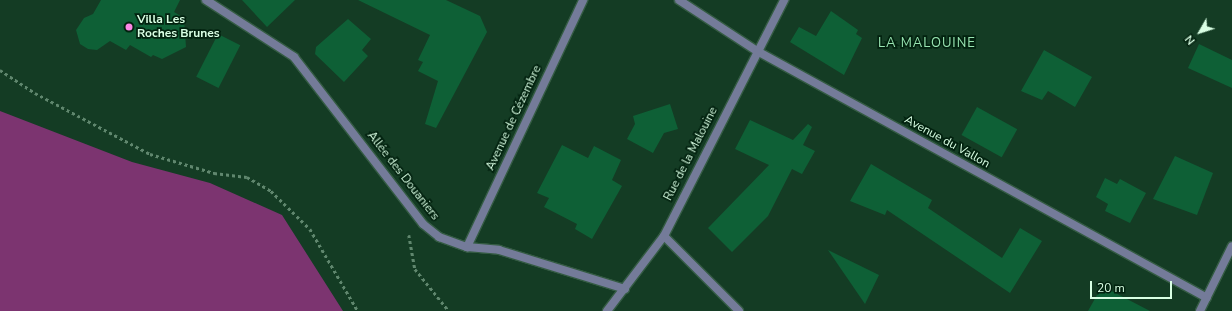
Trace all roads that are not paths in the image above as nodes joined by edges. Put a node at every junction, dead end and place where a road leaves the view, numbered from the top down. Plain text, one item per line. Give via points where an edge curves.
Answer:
1 (206, 0) edge
2 (583, 0) edge
3 (679, 0) edge
4 (784, 0) edge
5 (757, 51) junction
6 (664, 236) junction
7 (1232, 246) edge
8 (467, 247) junction
9 (625, 289) junction
10 (1207, 298) junction
11 (607, 311) edge
12 (739, 311) edge
13 (1200, 311) edge

1 - 8 street, Allée des Douaniers via 294,57 423,224 439,237
2 - 8 street, Avenue de Cézembre
3 - 5 street, Avenue du Vallon
4 - 5 street, Rue de la Malouine
5 - 6 street, Rue de la Malouine
5 - 10 street, Avenue du Vallon
6 - 9 street, Rue de la Malouine
6 - 12 street
7 - 10 street
8 - 9 street, Allée des Douaniers via 499,250
9 - 11 street, Rue de la Malouine
10 - 13 street

